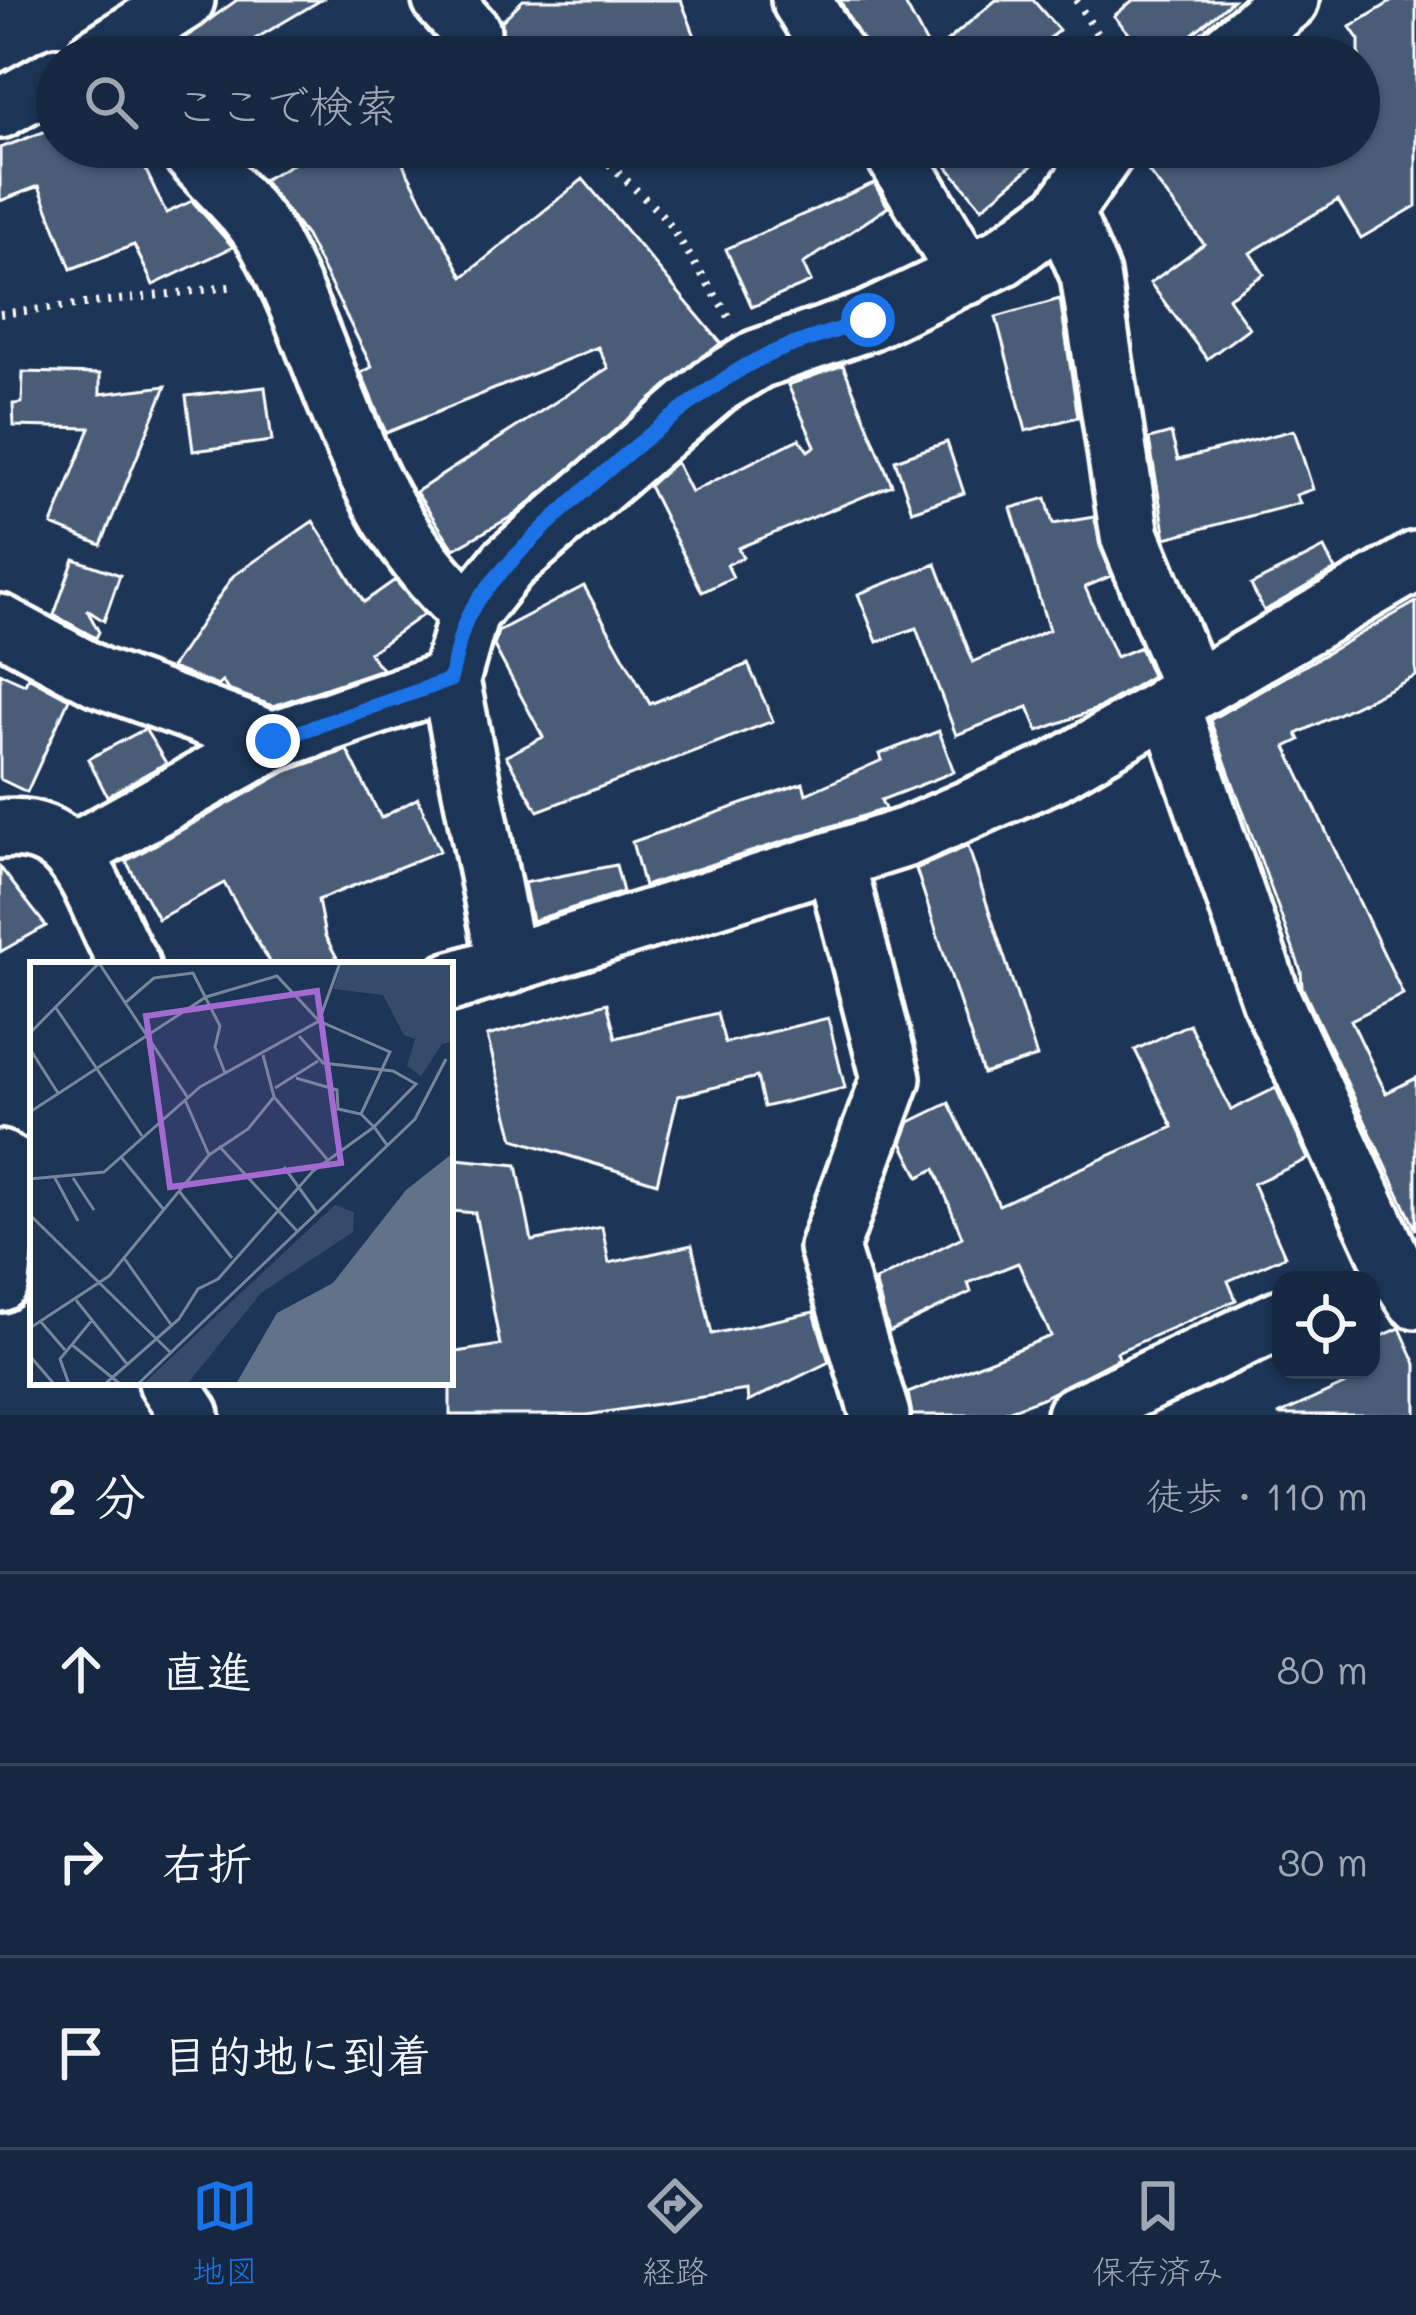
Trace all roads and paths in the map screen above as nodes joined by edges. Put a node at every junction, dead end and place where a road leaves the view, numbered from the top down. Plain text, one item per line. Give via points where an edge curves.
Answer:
1 (185, 0) edge
2 (801, 0) edge
3 (1076, 0) edge
4 (1289, 0) edge
5 (133, 36) edge
6 (823, 36) edge
7 (1098, 36) edge
8 (1246, 36) edge
9 (36, 89) edge
10 (0, 109) edge
11 (206, 168) edge
12 (614, 168) edge
13 (903, 168) edge
14 (1093, 168) edge
15 (1063, 212) junction
16 (967, 275) junction
17 (286, 277) junction
18 (0, 314) edge
19 (758, 359) junction
20 (1416, 561) edge
21 (469, 613) junction
22 (0, 624) edge
23 (450, 680) junction
24 (1181, 696) junction
25 (273, 741) junction
26 (0, 829) edge
27 (75, 852) junction
28 (835, 860) junction
29 (129, 962) edge
30 (507, 965) junction
31 (453, 981) edge
32 (22, 1172) edge
33 (1398, 1275) edge
34 (0, 1282) edge
35 (1272, 1323) edge
36 (170, 1385) edge
37 (190, 1415) edge
38 (880, 1415) edge
39 (1076, 1415) edge

1 - 5 street
2 - 6 street
3 - 7 path
4 - 8 street
9 - 10 street
11 - 17 street via 267,239
12 - 19 path via 665,218
13 - 16 street
14 - 15 street
15 - 16 street
15 - 24 street via 1090,275 1130,536
16 - 19 street
17 - 18 path
17 - 21 street via 393,528
19 - 21 street via 628,456 508,564
20 - 24 street
21 - 23 street
22 - 25 street via 98,677
23 - 25 street
23 - 30 street
24 - 28 street via 1054,772
24 - 33 street via 1270,999
25 - 27 street
26 - 27 street via 31,826
27 - 29 street
28 - 30 street
28 - 38 street via 891,1078 829,1248
30 - 31 street
32 - 34 street
35 - 39 street
36 - 37 street

